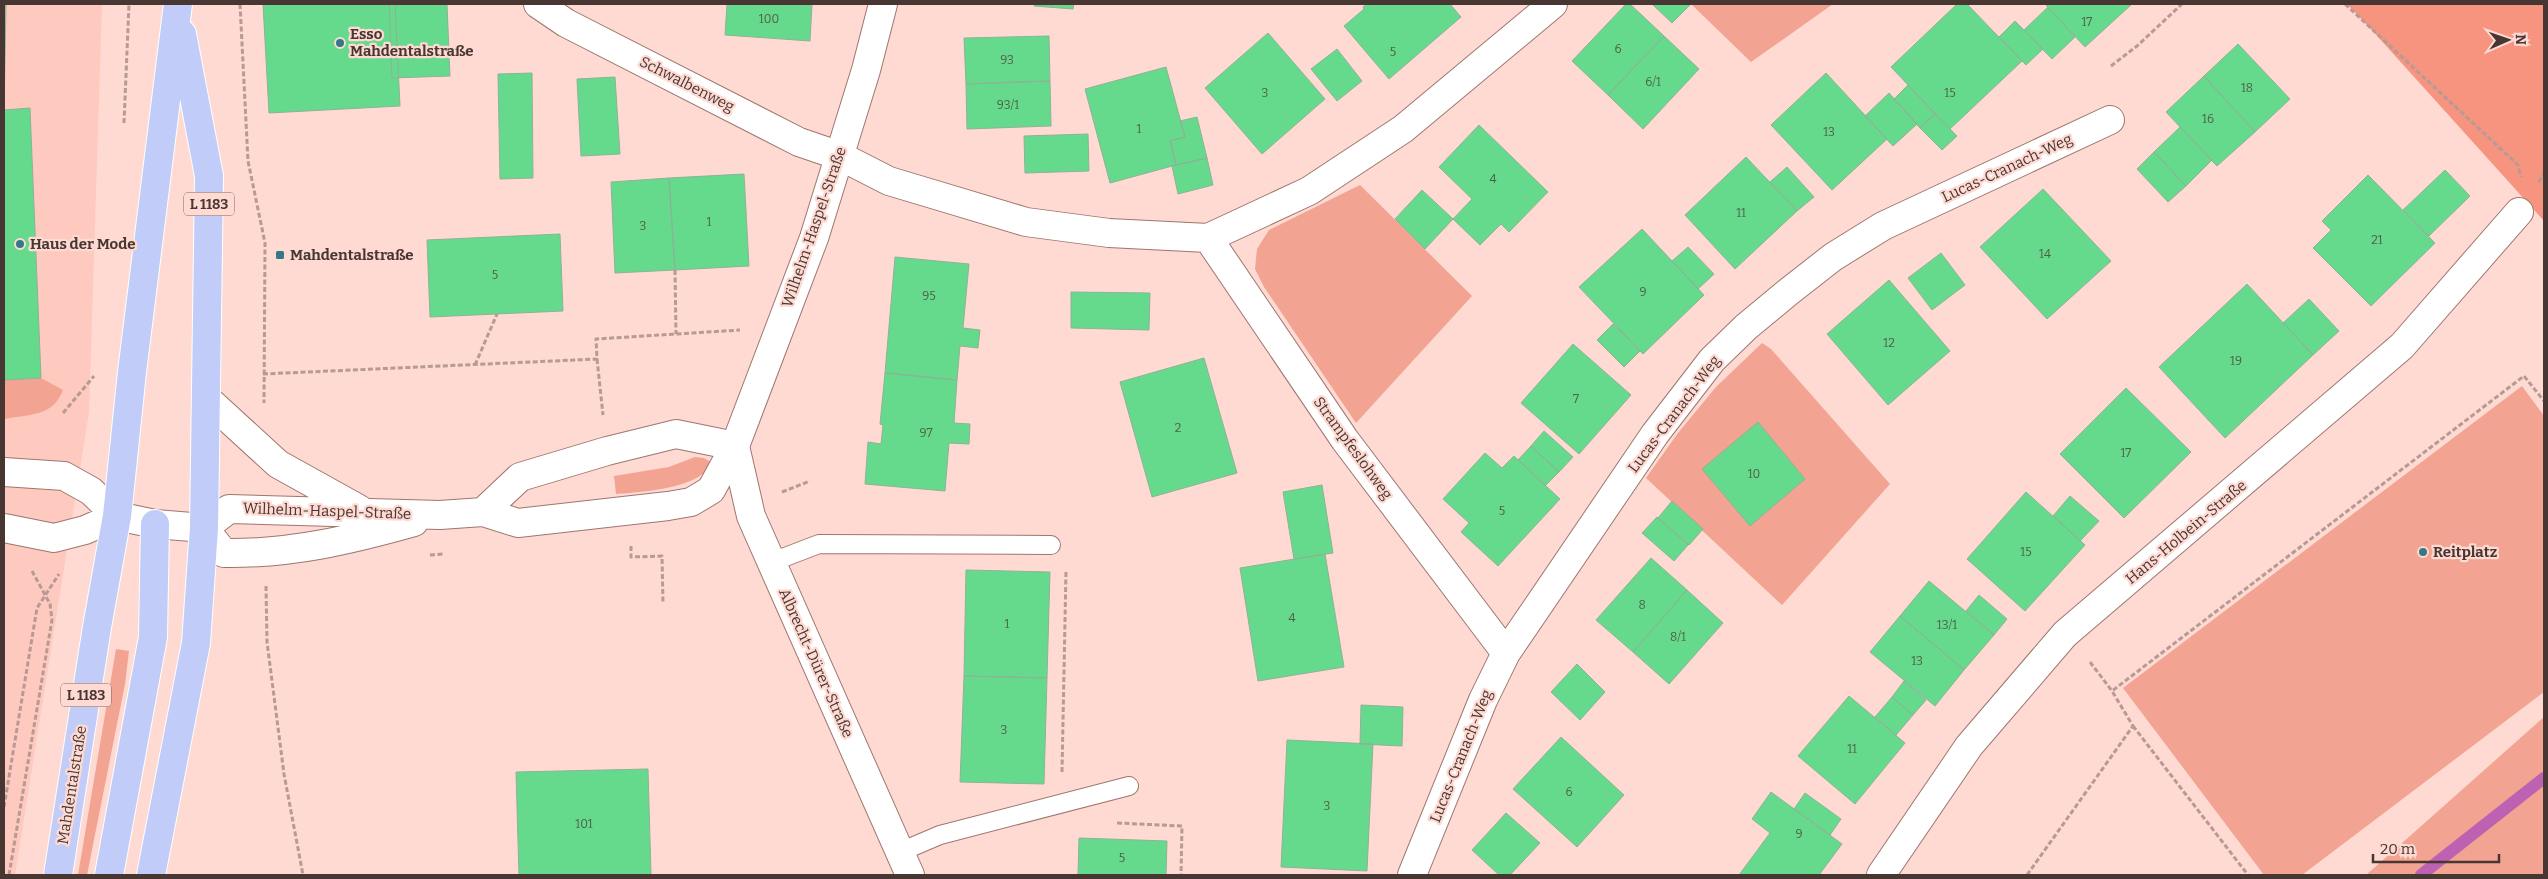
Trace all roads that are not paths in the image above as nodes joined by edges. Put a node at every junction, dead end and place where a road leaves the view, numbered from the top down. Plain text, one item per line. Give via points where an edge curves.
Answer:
1 (538, 4) edge
2 (883, 4) edge
3 (1553, 4) edge
4 (178, 8) edge
5 (2110, 120) dead end
6 (840, 156) junction
7 (2519, 212) road end
8 (1208, 238) junction
9 (207, 399) junction
10 (735, 446) junction
11 (4, 472) edge
12 (365, 512) junction
13 (483, 512) junction
14 (440, 515) junction
15 (118, 516) junction
16 (155, 524) junction
17 (4, 528) edge
18 (204, 528) junction
19 (1051, 545) dead end
20 (772, 562) junction
21 (1506, 653) junction
22 (1129, 786) dead end
23 (905, 864) edge
24 (58, 875) edge
25 (109, 875) edge
26 (151, 875) edge
27 (1412, 875) edge
28 (1882, 875) edge

1 - 6 street, Schwalbenweg via 566,23 799,142
2 - 6 street, Wilhelm-Haspel-Straße
3 - 8 street via 1403,129 1309,191
4 - 9 main road, Mahdentalstraße / L 1183 via 209,176
4 - 15 main road, Mahdentalstraße / L 1183 via 141,295
5 - 21 street, Lucas-Cranach-Weg via 1883,226 1833,257 1746,327 1712,360 1655,434
6 - 8 street, Schwalbenweg via 889,181 1026,222 1109,233
6 - 10 street, Wilhelm-Haspel-Straße via 814,238
7 - 28 street, Hans-Holbein-Straße via 2402,346 2065,634 1951,770
8 - 21 street, Strampfeslohweg via 1346,440
9 - 12 street via 265,454
9 - 18 main road, Mahdentalstraße / L 1183
10 - 13 street via 676,434 607,451 520,477
10 - 13 street, Wilhelm-Haspel-Straße via 711,490 691,502 518,523
10 - 20 street, Albrecht-Dürer-Straße via 747,506
11 - 15 street via 64,476 91,491
12 - 14 street, Wilhelm-Haspel-Straße
12 - 18 street, Wilhelm-Haspel-Straße via 229,509
13 - 14 street, Wilhelm-Haspel-Straße
14 - 18 street, Wilhelm-Haspel-Straße via 352,539 265,554 224,553
15 - 16 street
15 - 17 street via 85,530 54,538
15 - 24 main road, Mahdentalstraße / L 1183
16 - 18 street
16 - 25 main road via 153,637
18 - 26 main road, Mahdentalstraße / L 1183 via 196,644
19 - 20 lane via 819,544
20 - 23 street, Albrecht-Dürer-Straße
21 - 27 street, Lucas-Cranach-Weg via 1483,700
22 - 23 lane via 940,835

